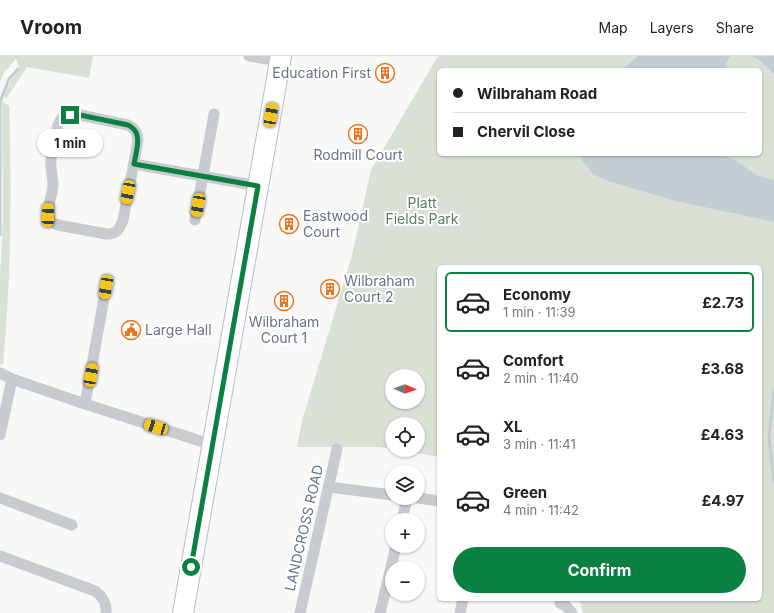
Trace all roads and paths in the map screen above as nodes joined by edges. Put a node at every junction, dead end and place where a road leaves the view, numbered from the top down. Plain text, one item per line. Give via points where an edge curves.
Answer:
1 (249, 56) edge
2 (281, 58) edge
3 (214, 114) dead end
4 (134, 164) junction
5 (203, 176) junction
6 (258, 186) junction
7 (195, 220) dead end
8 (106, 287) dead end
9 (0, 373) edge
10 (12, 379) junction
11 (85, 404) junction
12 (0, 435) edge
13 (212, 445) junction
14 (337, 449) dead end
15 (329, 487) junction
16 (385, 494) edge
17 (0, 498) edge
18 (425, 499) edge
19 (437, 501) edge
20 (72, 525) dead end
21 (394, 553) edge
22 (0, 556) edge
23 (463, 601) edge
24 (559, 605) edge
25 (106, 613) edge
26 (183, 613) edge
27 (300, 613) edge
28 (380, 613) edge
29 (460, 613) edge
30 (572, 613) edge

1 - 2 street
2 - 6 highway
3 - 5 street
4 - 4 street via 123,220 113,234 51,222 48,215 53,186 51,162 57,124 61,118 80,115 134,127 138,141
4 - 5 street
5 - 6 street
5 - 7 street
6 - 13 highway
8 - 11 street
9 - 10 street
10 - 11 street
10 - 12 street
11 - 13 street
13 - 26 highway
14 - 15 street, LANDCROSS ROAD
15 - 16 street
15 - 27 street, LANDCROSS ROAD
17 - 20 street
18 - 19 street
21 - 28 street
22 - 25 street via 96,591 102,596 107,607
23 - 29 street
24 - 30 street via 566,606

